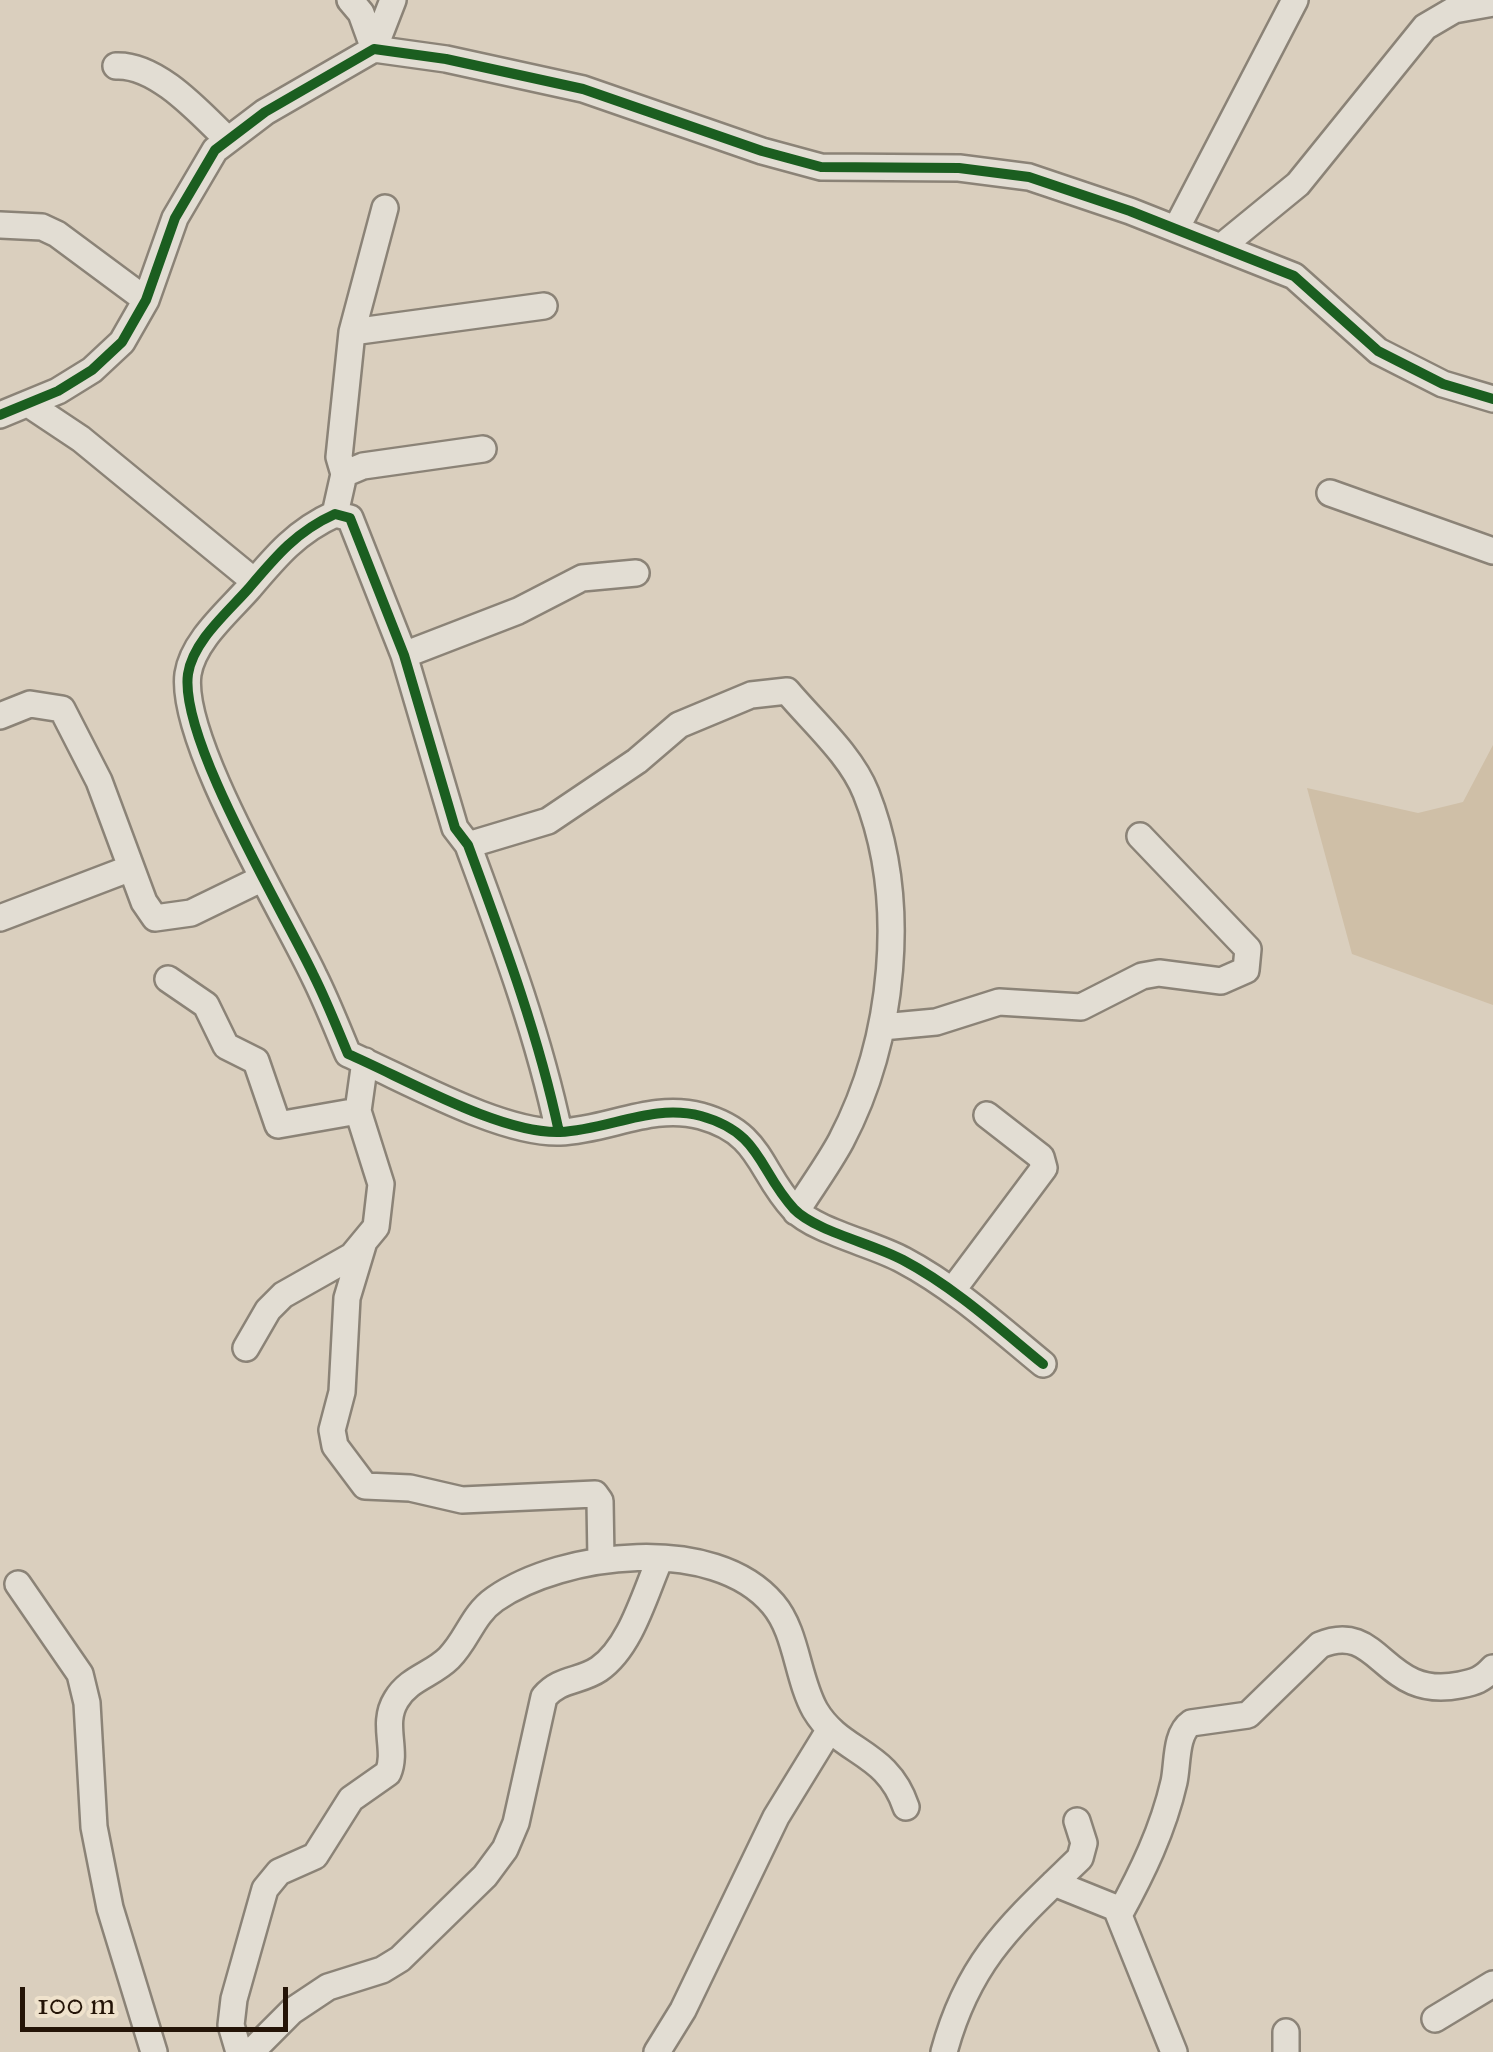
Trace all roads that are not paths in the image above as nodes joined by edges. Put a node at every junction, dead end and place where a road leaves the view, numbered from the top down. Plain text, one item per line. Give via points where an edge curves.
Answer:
1 (350, 0) edge
2 (394, 0) edge
3 (1295, 0) edge
4 (1430, 0) edge
5 (1493, 3) edge
6 (1425, 28) junction
7 (374, 50) junction
8 (116, 66) dead end
9 (227, 139) junction
10 (384, 208) dead end
11 (0, 225) edge
12 (1176, 229) junction
13 (1221, 246) junction
14 (146, 300) junction
15 (544, 306) dead end
16 (352, 332) junction
17 (1493, 399) edge
18 (30, 405) junction
19 (0, 414) edge
20 (483, 449) dead end
21 (344, 474) junction
22 (1330, 493) dead end
23 (335, 514) junction
24 (1493, 551) edge
25 (636, 573) dead end
26 (254, 582) junction
27 (404, 655) junction
28 (2, 708) edge
29 (1140, 836) dead end
30 (468, 845) junction
31 (131, 868) junction
32 (263, 878) junction
33 (0, 918) edge
34 (168, 979) dead end
35 (882, 1027) junction
36 (365, 1061) junction
37 (358, 1111) junction
38 (987, 1116) dead end
39 (559, 1132) junction
40 (796, 1212) junction
41 (362, 1245) junction
42 (952, 1290) junction
43 (246, 1348) dead end
44 (1042, 1364) dead end
45 (660, 1559) junction
46 (601, 1560) junction
47 (18, 1584) dead end
48 (1493, 1668) edge
49 (830, 1729) junction
50 (906, 1807) dead end
51 (1077, 1820) dead end
52 (1054, 1882) junction
53 (1119, 1915) junction
54 (1493, 1984) edge
55 (1434, 2019) dead end
56 (154, 2052) edge
57 (239, 2052) edge
58 (250, 2052) edge
59 (656, 2052) edge
60 (944, 2052) edge
61 (1174, 2052) edge

1 - 7 street
2 - 7 street
3 - 12 street
4 - 6 street
5 - 6 street via 1454,10
6 - 13 street via 1298,184
7 - 9 street
7 - 12 street via 446,58 584,90 821,167 959,168 1028,178
8 - 9 street via 152,78
9 - 14 street via 204,164 175,218
10 - 16 street
11 - 14 street via 57,234
12 - 13 street
13 - 17 street via 1294,276 1378,351 1443,384
14 - 18 street via 122,342 92,370
15 - 16 street
16 - 21 street
18 - 19 street
18 - 26 street
20 - 21 street
21 - 23 street
22 - 24 street
23 - 26 street via 295,535
23 - 27 street via 350,518
25 - 27 street via 582,578
26 - 32 street via 193,658 188,694
27 - 30 street via 455,828
28 - 31 street via 62,709 99,781
29 - 35 street via 1248,949 1246,970 1221,981 1142,976 1081,1007 999,1002 936,1022
30 - 35 street via 548,820 679,725 750,695 786,692 865,790 886,861 891,979
30 - 39 street via 539,1046
31 - 32 street via 148,912 162,919 191,913
31 - 33 street
32 - 36 street via 348,1054
34 - 37 street via 206,1005 226,1046 256,1061 278,1125
35 - 40 street via 854,1112
36 - 37 street
36 - 39 street via 459,1106
37 - 41 street via 381,1184 376,1227
38 - 42 street via 1040,1156 1044,1168
39 - 40 street via 675,1110 724,1124 753,1144
40 - 42 street via 904,1260
41 - 43 street via 283,1295
41 - 46 street via 348,1298 342,1392 332,1430 335,1446 364,1486 462,1500 595,1494
42 - 44 street
45 - 46 street
45 - 49 street via 728,1574 773,1604 815,1709
45 - 58 street via 614,1656 597,1672 554,1684 544,1697 516,1823 485,1876 400,1959 328,1988 292,2011
46 - 57 street via 496,1598 473,1618 451,1656 397,1698 388,1718 388,1773 351,1799 315,1856 279,1872 262,1896 234,1999 231,2026
47 - 56 street via 80,1674 94,1827 110,1908
48 - 53 street via 1481,1680 1421,1687 1361,1643 1333,1640 1248,1715 1191,1723 1181,1734 1160,1833
49 - 50 street via 892,1774
49 - 59 street via 776,1818
51 - 52 street via 1084,1843 1080,1858
52 - 53 street via 1109,1903
52 - 60 street via 990,1952 957,2005
53 - 61 street
54 - 55 street

